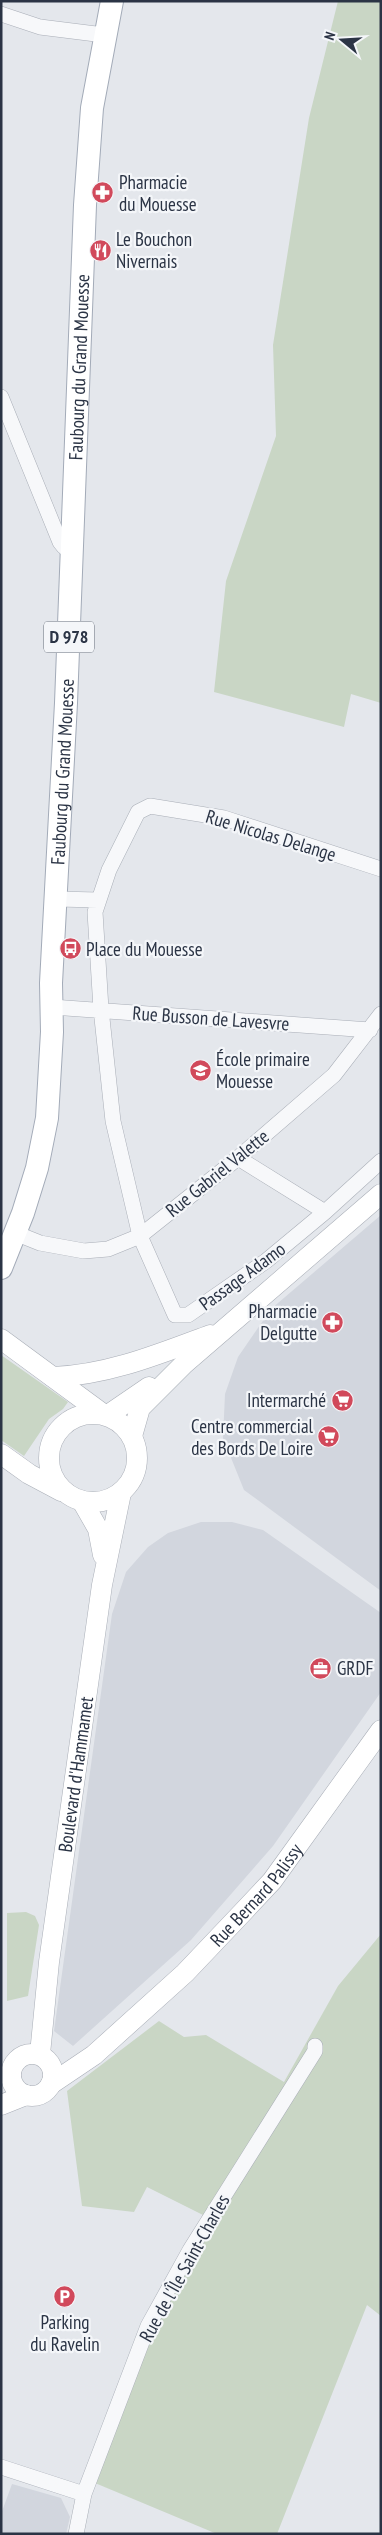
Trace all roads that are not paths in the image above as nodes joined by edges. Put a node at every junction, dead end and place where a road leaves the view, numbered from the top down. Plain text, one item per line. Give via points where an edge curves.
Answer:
1 (112, 1) edge
2 (1, 14) edge
3 (104, 35) junction
4 (1, 397) edge
5 (73, 512) junction
6 (50, 516) junction
7 (71, 547) junction
8 (381, 869) edge
9 (57, 899) junction
10 (98, 900) junction
11 (52, 1006) junction
12 (101, 1009) junction
13 (381, 1014) edge
14 (370, 1030) junction
15 (238, 1158) junction
16 (381, 1161) edge
17 (381, 1194) edge
18 (325, 1212) junction
19 (15, 1234) junction
20 (140, 1236) junction
21 (1, 1268) edge
22 (223, 1330) junction
23 (1, 1339) edge
24 (184, 1364) junction
25 (53, 1377) junction
26 (105, 1415) junction
27 (132, 1436) junction
28 (1, 1454) edge
29 (121, 1493) junction
30 (76, 1499) junction
31 (102, 1584) junction
32 (381, 1730) edge
33 (315, 2046) dead end
34 (42, 2065) junction
35 (6, 2084) edge
36 (26, 2095) junction
37 (1, 2105) edge
38 (1, 2467) edge
39 (84, 2494) junction
40 (76, 2534) edge

1 - 3 main road, Faubourg du Grand Mouesse / D 978
2 - 3 street via 40,26
3 - 5 main road, Faubourg du Grand Mouesse / D 978 via 92,108 85,205
4 - 6 street
5 - 6 street
5 - 7 main road, Faubourg du Grand Mouesse / D 978
6 - 7 street via 60,542 64,547
7 - 9 main road, Faubourg du Grand Mouesse / D 978
8 - 10 street, Rue Nicolas Delange via 224,818 150,806 138,812
9 - 10 street
9 - 11 main road, Faubourg du Grand Mouesse / D 978
10 - 12 street via 95,912
11 - 12 street, Rue Busson de Lavesvre
11 - 19 main road, Faubourg du Grand Mouesse / D 978 via 47,1118 38,1168
12 - 14 street, Rue Busson de Lavesvre
12 - 20 street via 112,1121
13 - 14 street, Rue Gabriel Valette
14 - 15 street, Rue Gabriel Valette via 334,1075
15 - 18 street
15 - 20 street, Rue Gabriel Valette
16 - 18 street
17 - 22 main road
18 - 20 street, Passage Adamo via 266,1261 188,1315 175,1315
19 - 20 street, Rue Gabriel Valette via 84,1252 108,1249
19 - 21 main road, Faubourg du Grand Mouesse / D 978
22 - 24 main road
22 - 25 main road via 116,1368
23 - 25 main road
24 - 26 main road
24 - 27 main road via 140,1408
25 - 26 main road
26 - 27 main road via 125,1427
26 - 30 main road via 89,1413 76,1416 64,1424 49,1448 52,1476 59,1487
27 - 29 main road via 137,1460 129,1484
28 - 30 main road via 29,1474
29 - 30 main road via 96,1502
29 - 31 main road, Boulevard d'Hammamet
30 - 31 main road, Boulevard d'Hammamet via 99,1531 103,1549
31 - 34 main road, Boulevard d'Hammamet via 49,1962
32 - 34 main road, Rue Bernard Palissy via 272,1881 185,1973 109,2039 68,2062
33 - 39 street, Rue de l'Île Saint-Charles via 295,2085 190,2250 148,2326
34 - 35 main road via 16,2061
34 - 36 main road, Rue Bernard Palissy via 38,2095
35 - 36 main road
36 - 37 main road, Rue Bernard Palissy
38 - 39 street
39 - 40 street, Rue de l'Île Saint-Charles

